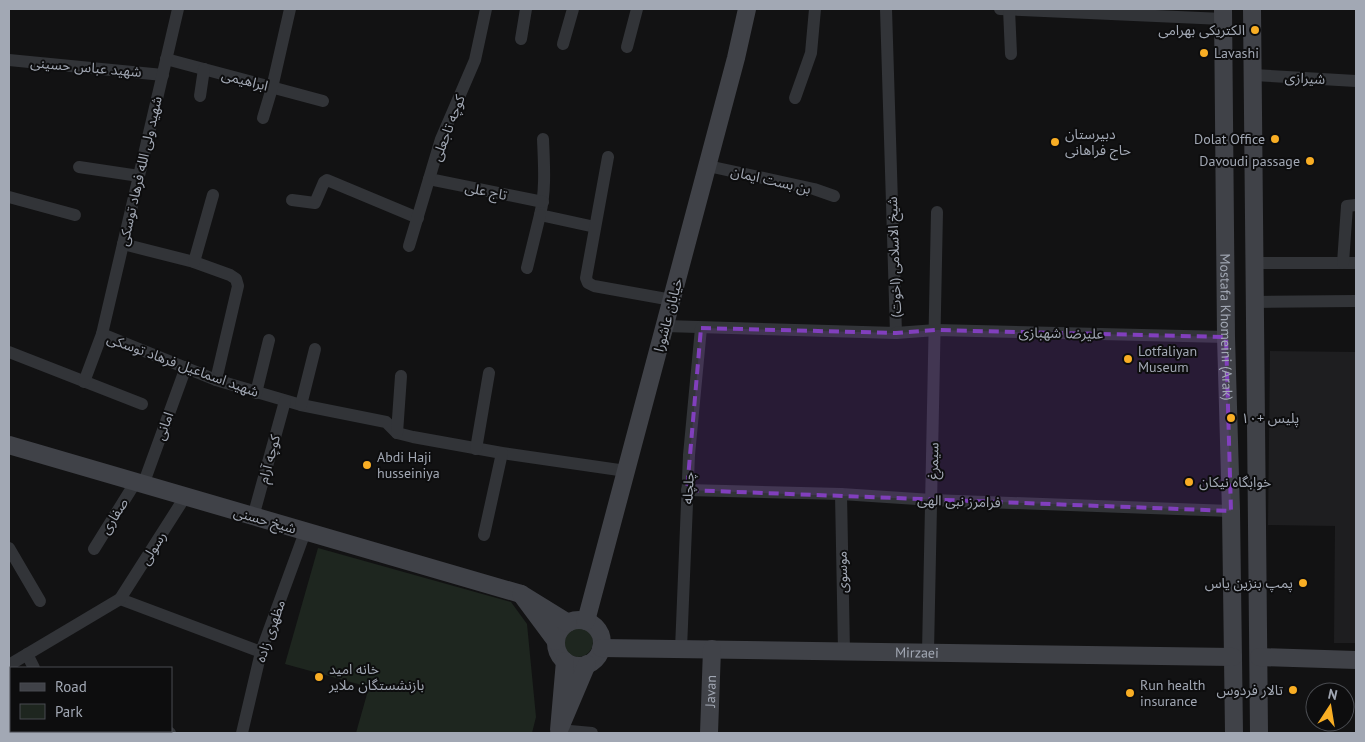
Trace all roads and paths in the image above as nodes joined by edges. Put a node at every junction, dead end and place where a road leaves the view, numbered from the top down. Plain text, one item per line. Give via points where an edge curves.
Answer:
1 (178, 9) edge
2 (290, 9) edge
3 (486, 9) edge
4 (526, 9) edge
5 (573, 9) edge
6 (636, 9) edge
7 (747, 9) edge
8 (815, 9) edge
9 (886, 9) edge
10 (1000, 9) edge
11 (1009, 9) edge
12 (1252, 9) edge
13 (1223, 14) edge
14 (521, 39) dead end
15 (563, 44) dead end
16 (627, 46) dead end
17 (1011, 54) dead end
18 (166, 59) junction
19 (9, 60) edge
20 (204, 69) junction
21 (163, 75) junction
22 (1253, 75) junction
23 (1356, 81) edge
24 (272, 88) junction
25 (200, 96) dead end
26 (794, 98) dead end
27 (323, 101) dead end
28 (263, 118) dead end
29 (543, 139) dead end
30 (608, 157) dead end
31 (708, 166) junction
32 (79, 167) dead end
33 (139, 176) junction
34 (429, 179) junction
35 (213, 195) dead end
36 (834, 196) dead end
37 (9, 197) edge
38 (292, 200) dead end
39 (1356, 205) edge
40 (541, 208) junction
41 (937, 212) dead end
42 (75, 215) dead end
43 (418, 218) junction
44 (595, 228) junction
45 (123, 244) junction
46 (409, 246) dead end
47 (194, 262) junction
48 (1255, 263) junction
49 (1343, 263) junction
50 (1356, 263) edge
51 (527, 268) dead end
52 (672, 300) junction
53 (1356, 301) edge
54 (1255, 302) junction
55 (665, 326) junction
56 (702, 328) junction
57 (936, 330) junction
58 (896, 333) junction
59 (102, 334) junction
60 (1226, 337) junction
61 (269, 340) dead end
62 (315, 349) dead end
63 (9, 352) edge
64 (186, 367) junction
65 (489, 373) dead end
66 (401, 376) dead end
67 (216, 380) junction
68 (84, 382) junction
69 (256, 393) junction
70 (285, 401) junction
71 (142, 404) dead end
72 (301, 405) junction
73 (396, 433) junction
74 (9, 445) edge
75 (476, 449) junction
76 (502, 453) junction
77 (626, 471) junction
78 (139, 484) junction
79 (688, 490) junction
80 (841, 494) junction
81 (185, 497) junction
82 (932, 500) junction
83 (1231, 511) junction
84 (253, 517) junction
85 (305, 532) junction
86 (484, 535) dead end
87 (9, 548) edge
88 (94, 549) dead end
89 (521, 594) junction
90 (120, 599) junction
91 (40, 602) dead end
92 (586, 621) junction
93 (568, 623) junction
94 (556, 641) junction
95 (601, 648) junction
96 (681, 649) junction
97 (712, 649) junction
98 (844, 651) junction
99 (261, 652) junction
100 (928, 652) junction
101 (27, 654) junction
102 (1233, 657) junction
103 (1259, 657) junction
104 (1356, 660) edge
105 (565, 661) junction
106 (587, 664) junction
107 (9, 665) edge
108 (34, 667) edge
109 (559, 732) edge
110 (242, 733) edge
111 (592, 733) edge
112 (709, 733) edge
113 (1234, 733) edge
114 (1259, 733) edge

1 - 18 street, شهید ولی الله فرهاد توسکی
2 - 24 street
3 - 34 street, کوچه تاجعلی via 474,60 441,139
4 - 14 street
5 - 15 street
6 - 16 street
7 - 31 main road, خیابان عاشورا
8 - 26 street via 811,53
9 - 58 street, شیخ الاسلامی (اخوت)
10 - 11 street
11 - 13 street
11 - 17 street
12 - 22 main road, Mostafa Khomeini (Arak)
13 - 60 main road, Mostafa Khomeini (Arak)
18 - 20 street, ابراهیمی
18 - 21 street, شهید ولی الله فرهاد توسکی
19 - 21 street, شهید عباس حسینی
20 - 24 street, ابراهیمی
20 - 25 street
21 - 33 street, شهید ولی الله فرهاد توسکی
22 - 23 street, شیرازی
22 - 48 main road, Mostafa Khomeini (Arak)
24 - 27 street, ابراهیمی
24 - 28 street
29 - 40 street
30 - 44 street
31 - 36 street, بن بست ایمان
31 - 52 main road, خیابان عاشورا
32 - 33 street
33 - 45 street, شهید ولی الله فرهاد توسکی
34 - 40 street, تاج علی
34 - 43 street, کوچه تاجعلی
35 - 47 street
37 - 42 street
38 - 43 street via 315,202 327,180
39 - 49 street via 1347,206
40 - 44 street, تاج علی
40 - 51 street
41 - 57 street, سیمرغ
43 - 46 street, کوچه تاجعلی
44 - 52 street via 586,278 588,283
45 - 47 street
45 - 59 street, شهید ولی الله فرهاد توسکی
47 - 67 street via 230,275 238,286
48 - 49 street
48 - 54 main road, Mostafa Khomeini (Arak)
49 - 50 street
52 - 55 main road, خیابان عاشورا
53 - 54 street
54 - 103 main road, Mostafa Khomeini (Arak)
55 - 56 street, شیخ الاسلامی (اخوت)
55 - 77 main road, خیابان عاشورا
56 - 58 street, شیخ الاسلامی (اخوت)
56 - 79 street, چلچله
57 - 58 street, علیرضا شهبازی
57 - 60 street, علیرضا شهبازی
57 - 82 street, سیمرغ
59 - 64 street, شهید اسماعیل فرهاد توسکی
59 - 68 street, شهید اسماعیل فرهاد توسکی
60 - 83 main road, Mostafa Khomeini (Arak)
61 - 69 street
62 - 72 street
63 - 68 street
64 - 67 street, شهید اسماعیل فرهاد توسکی
64 - 78 street, امانی
65 - 75 street
66 - 73 street
67 - 69 street, شهید اسماعیل فرهاد توسکی
68 - 71 street
69 - 70 street, شهید اسماعیل فرهاد توسکی
70 - 72 street, شهید اسماعیل فرهاد توسکی
70 - 84 street, کوچه آرام
72 - 73 street, شهید اسماعیل فرهاد توسکی via 386,422
73 - 75 street, شهید اسماعیل فرهاد توسکی
74 - 78 main road, شیخ حسنی
75 - 76 street, شهید اسماعیل فرهاد توسکی
76 - 77 street, شهید اسماعیل فرهاد توسکی
76 - 86 street
77 - 92 main road, خیابان عاشورا
78 - 81 main road, شیخ حسنی
78 - 88 street, صفاری
79 - 80 street, فرامرز نبی الهی
79 - 96 street, چلچله
80 - 82 street, فرامرز نبی الهی
80 - 98 street, موسوی
81 - 84 main road, شیخ حسنی
81 - 90 street, رسولی
82 - 83 street, فرامرز نبی الهی
82 - 100 street, سیمرغ
83 - 102 main road, Mostafa Khomeini (Arak)
84 - 85 main road, شیخ حسنی
85 - 89 main road, شیخ حسنی
85 - 99 street, مظهری زاده
87 - 91 street
89 - 93 main road, شیخ حسنی
89 - 94 main road
90 - 99 street
90 - 101 street
92 - 93 main road
92 - 95 main road via 597,628
93 - 94 main road
94 - 105 main road
95 - 96 main road, Mirzaei
95 - 106 main road
96 - 97 main road, Mirzaei
97 - 98 main road, Mirzaei
97 - 112 main road, Javan
98 - 100 main road, Mirzaei
99 - 110 street, مظهری زاده
100 - 102 main road, Mirzaei
101 - 107 street
101 - 108 street
102 - 113 main road, Mostafa Khomeini (Arak)
103 - 104 main road
103 - 114 main road, Mostafa Khomeini (Arak)
105 - 106 main road
105 - 109 main road
106 - 109 main road
109 - 111 street

